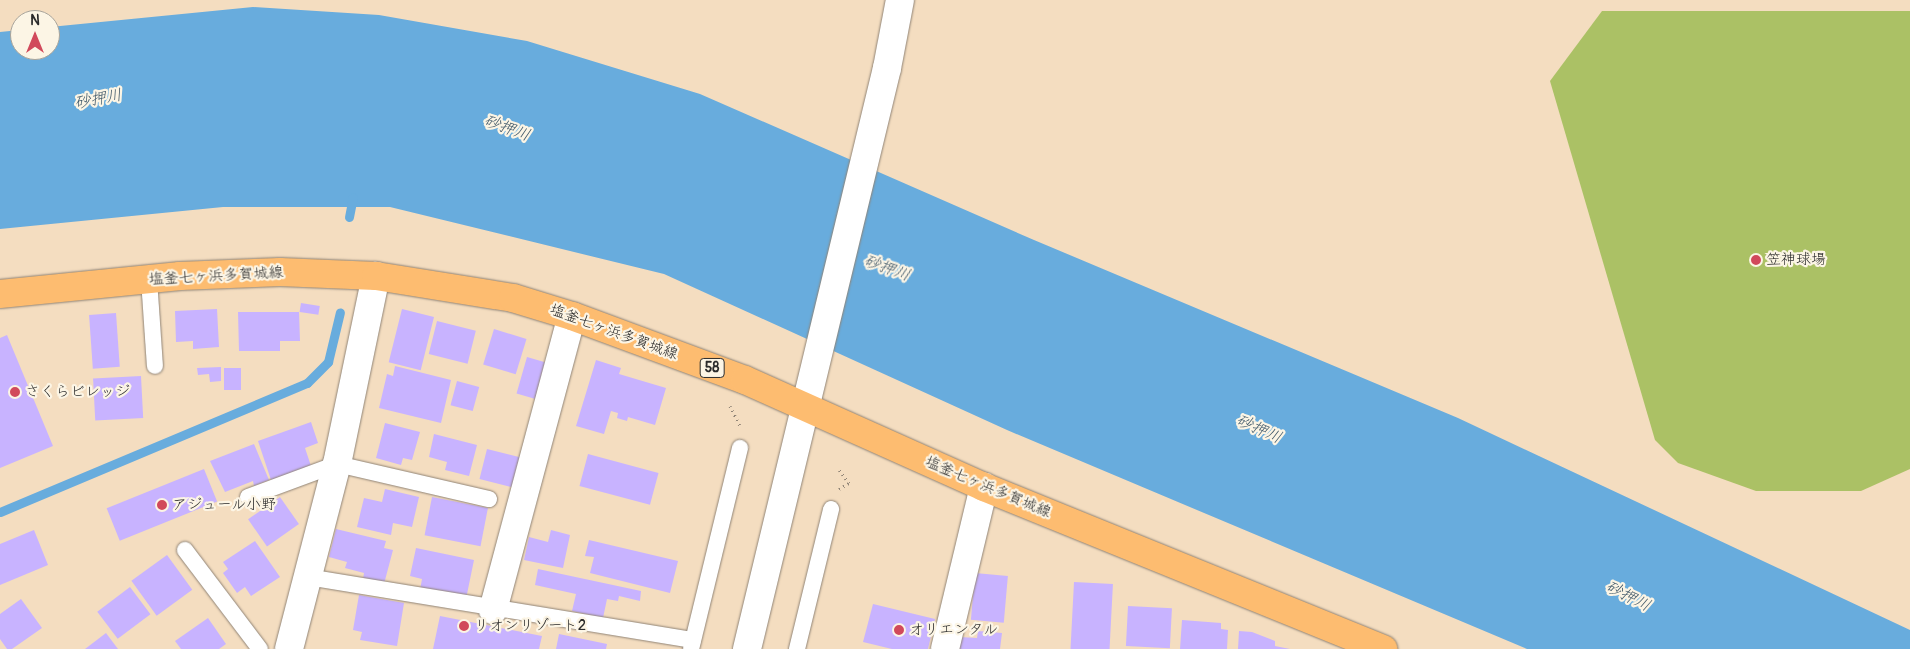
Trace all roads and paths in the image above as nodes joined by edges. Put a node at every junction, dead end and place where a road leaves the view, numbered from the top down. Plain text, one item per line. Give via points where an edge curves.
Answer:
1 (900, 0) edge
2 (376, 276) junction
3 (148, 279) junction
4 (0, 294) edge
5 (572, 316) junction
6 (155, 366) dead end
7 (804, 406) junction
8 (740, 448) dead end
9 (337, 464) junction
10 (839, 469) dead end
11 (845, 478) dead end
12 (984, 487) junction
13 (248, 496) dead end
14 (489, 499) dead end
15 (831, 509) dead end
16 (185, 550) dead end
17 (307, 577) junction
18 (493, 610) junction
19 (692, 645) edge
20 (260, 649) edge
21 (289, 649) edge
22 (748, 649) edge
23 (797, 649) edge
24 (945, 649) edge
25 (1383, 649) edge

1 - 7 street
2 - 3 main road, 塩釜七ヶ浜多賀城線 / 58 via 280,272
2 - 5 main road, 塩釜七ヶ浜多賀城線 / 58 via 513,298
2 - 9 street
3 - 4 main road, 塩釜七ヶ浜多賀城線 / 58
3 - 6 lane
5 - 7 main road, 塩釜七ヶ浜多賀城線 / 58 via 745,380
5 - 18 street
7 - 12 main road, 塩釜七ヶ浜多賀城線 / 58
7 - 22 street
8 - 19 lane
9 - 13 lane
9 - 14 lane
9 - 17 street
10 - 11 path
12 - 24 street
12 - 25 main road, 塩釜七ヶ浜多賀城線 / 58
15 - 23 lane
16 - 20 lane
17 - 18 lane
17 - 21 street
18 - 19 lane

